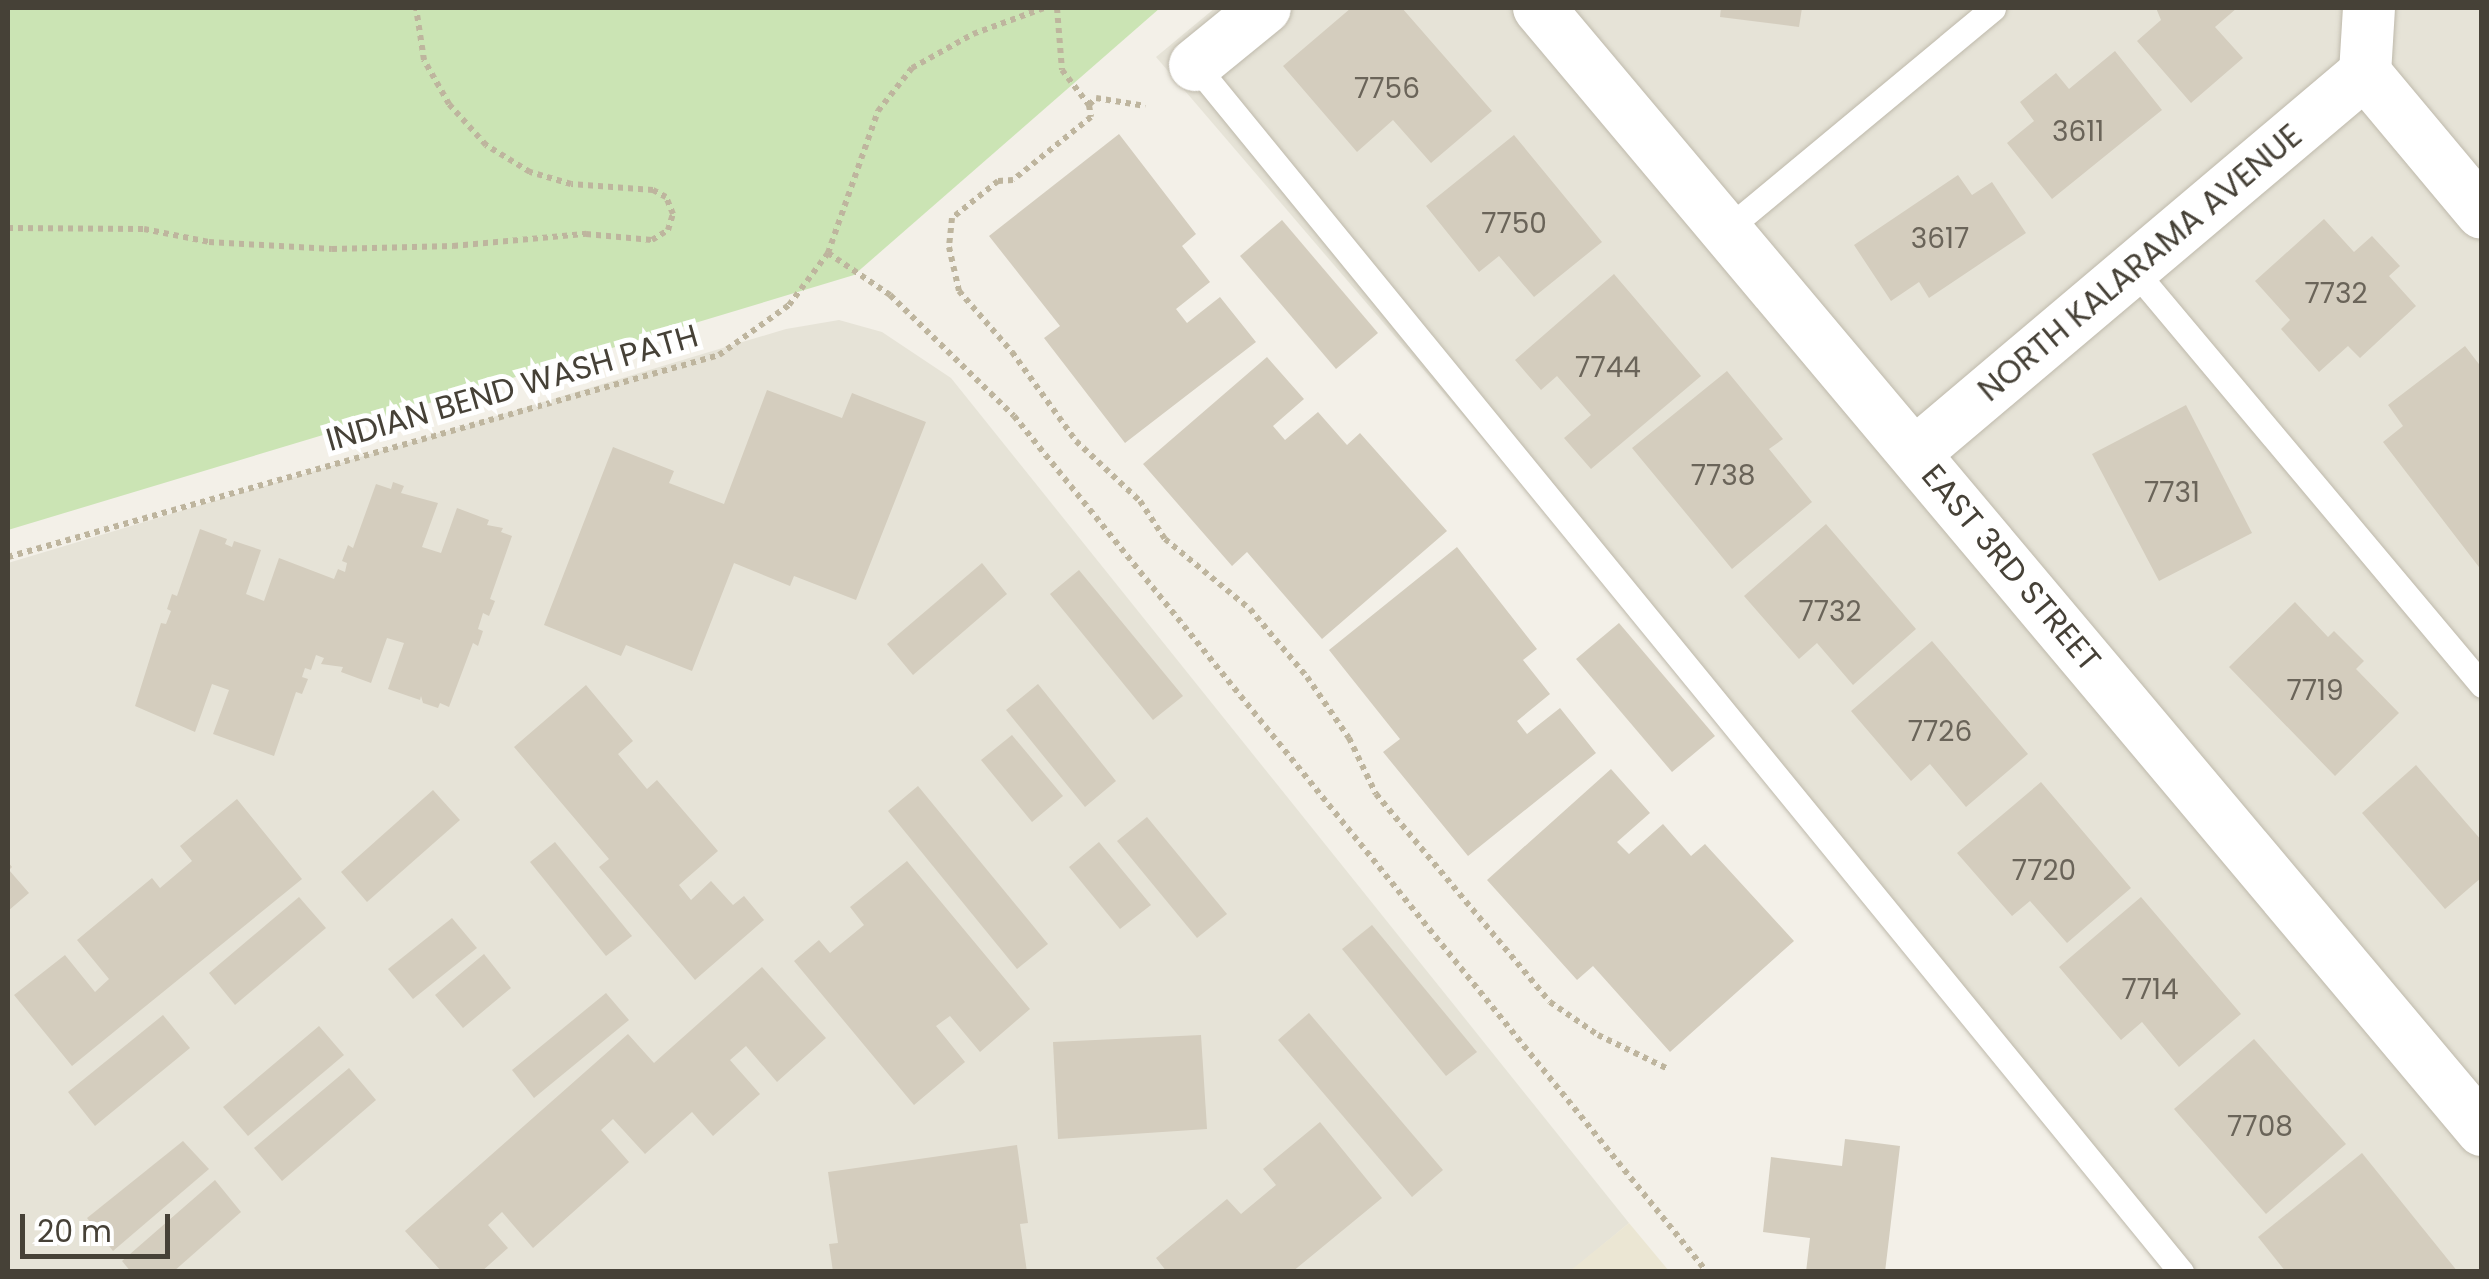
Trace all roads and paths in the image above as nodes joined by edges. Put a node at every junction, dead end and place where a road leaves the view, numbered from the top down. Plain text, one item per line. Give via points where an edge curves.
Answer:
1 (416, 8) edge
2 (1044, 8) edge
3 (1056, 8) edge
4 (1265, 8) edge
5 (1539, 8) edge
6 (1993, 8) edge
7 (2369, 8) edge
8 (1195, 66) joint
9 (2365, 73) junction
10 (1089, 105) junction
11 (1146, 106) dead end
12 (2482, 213) edge
13 (8, 228) edge
14 (1726, 230) junction
15 (828, 253) junction
16 (2133, 269) junction
17 (1915, 453) junction
18 (8, 557) edge
19 (2482, 686) edge
20 (1668, 1069) dead end
21 (2482, 1130) edge
22 (1706, 1272) edge
23 (2181, 1272) edge

1 - 13 path via 424,60 486,145 530,172 571,184 653,190 666,197 673,214 668,230 652,240 586,234 332,249 209,242 144,229
2 - 15 path, INDIAN BEND WASH PATH via 972,34 912,68 878,111
3 - 10 path via 1062,70
4 - 8 street
5 - 14 street, EAST 3RD STREET
6 - 14 lane
7 - 9 street
8 - 23 lane
9 - 12 street
9 - 16 street, NORTH KALARAMA AVENUE
10 - 11 path via 1096,98
10 - 20 path via 1085,125 952,218 949,247 959,291 1076,442 1140,501 1165,539 1250,609 1296,664 1349,738 1376,794 1550,1002
14 - 17 street, EAST 3RD STREET
15 - 18 path, INDIAN BEND WASH PATH via 789,305 719,355
15 - 22 path via 890,294 1014,416
16 - 17 street, NORTH KALARAMA AVENUE
16 - 19 lane
17 - 21 street, EAST 3RD STREET

